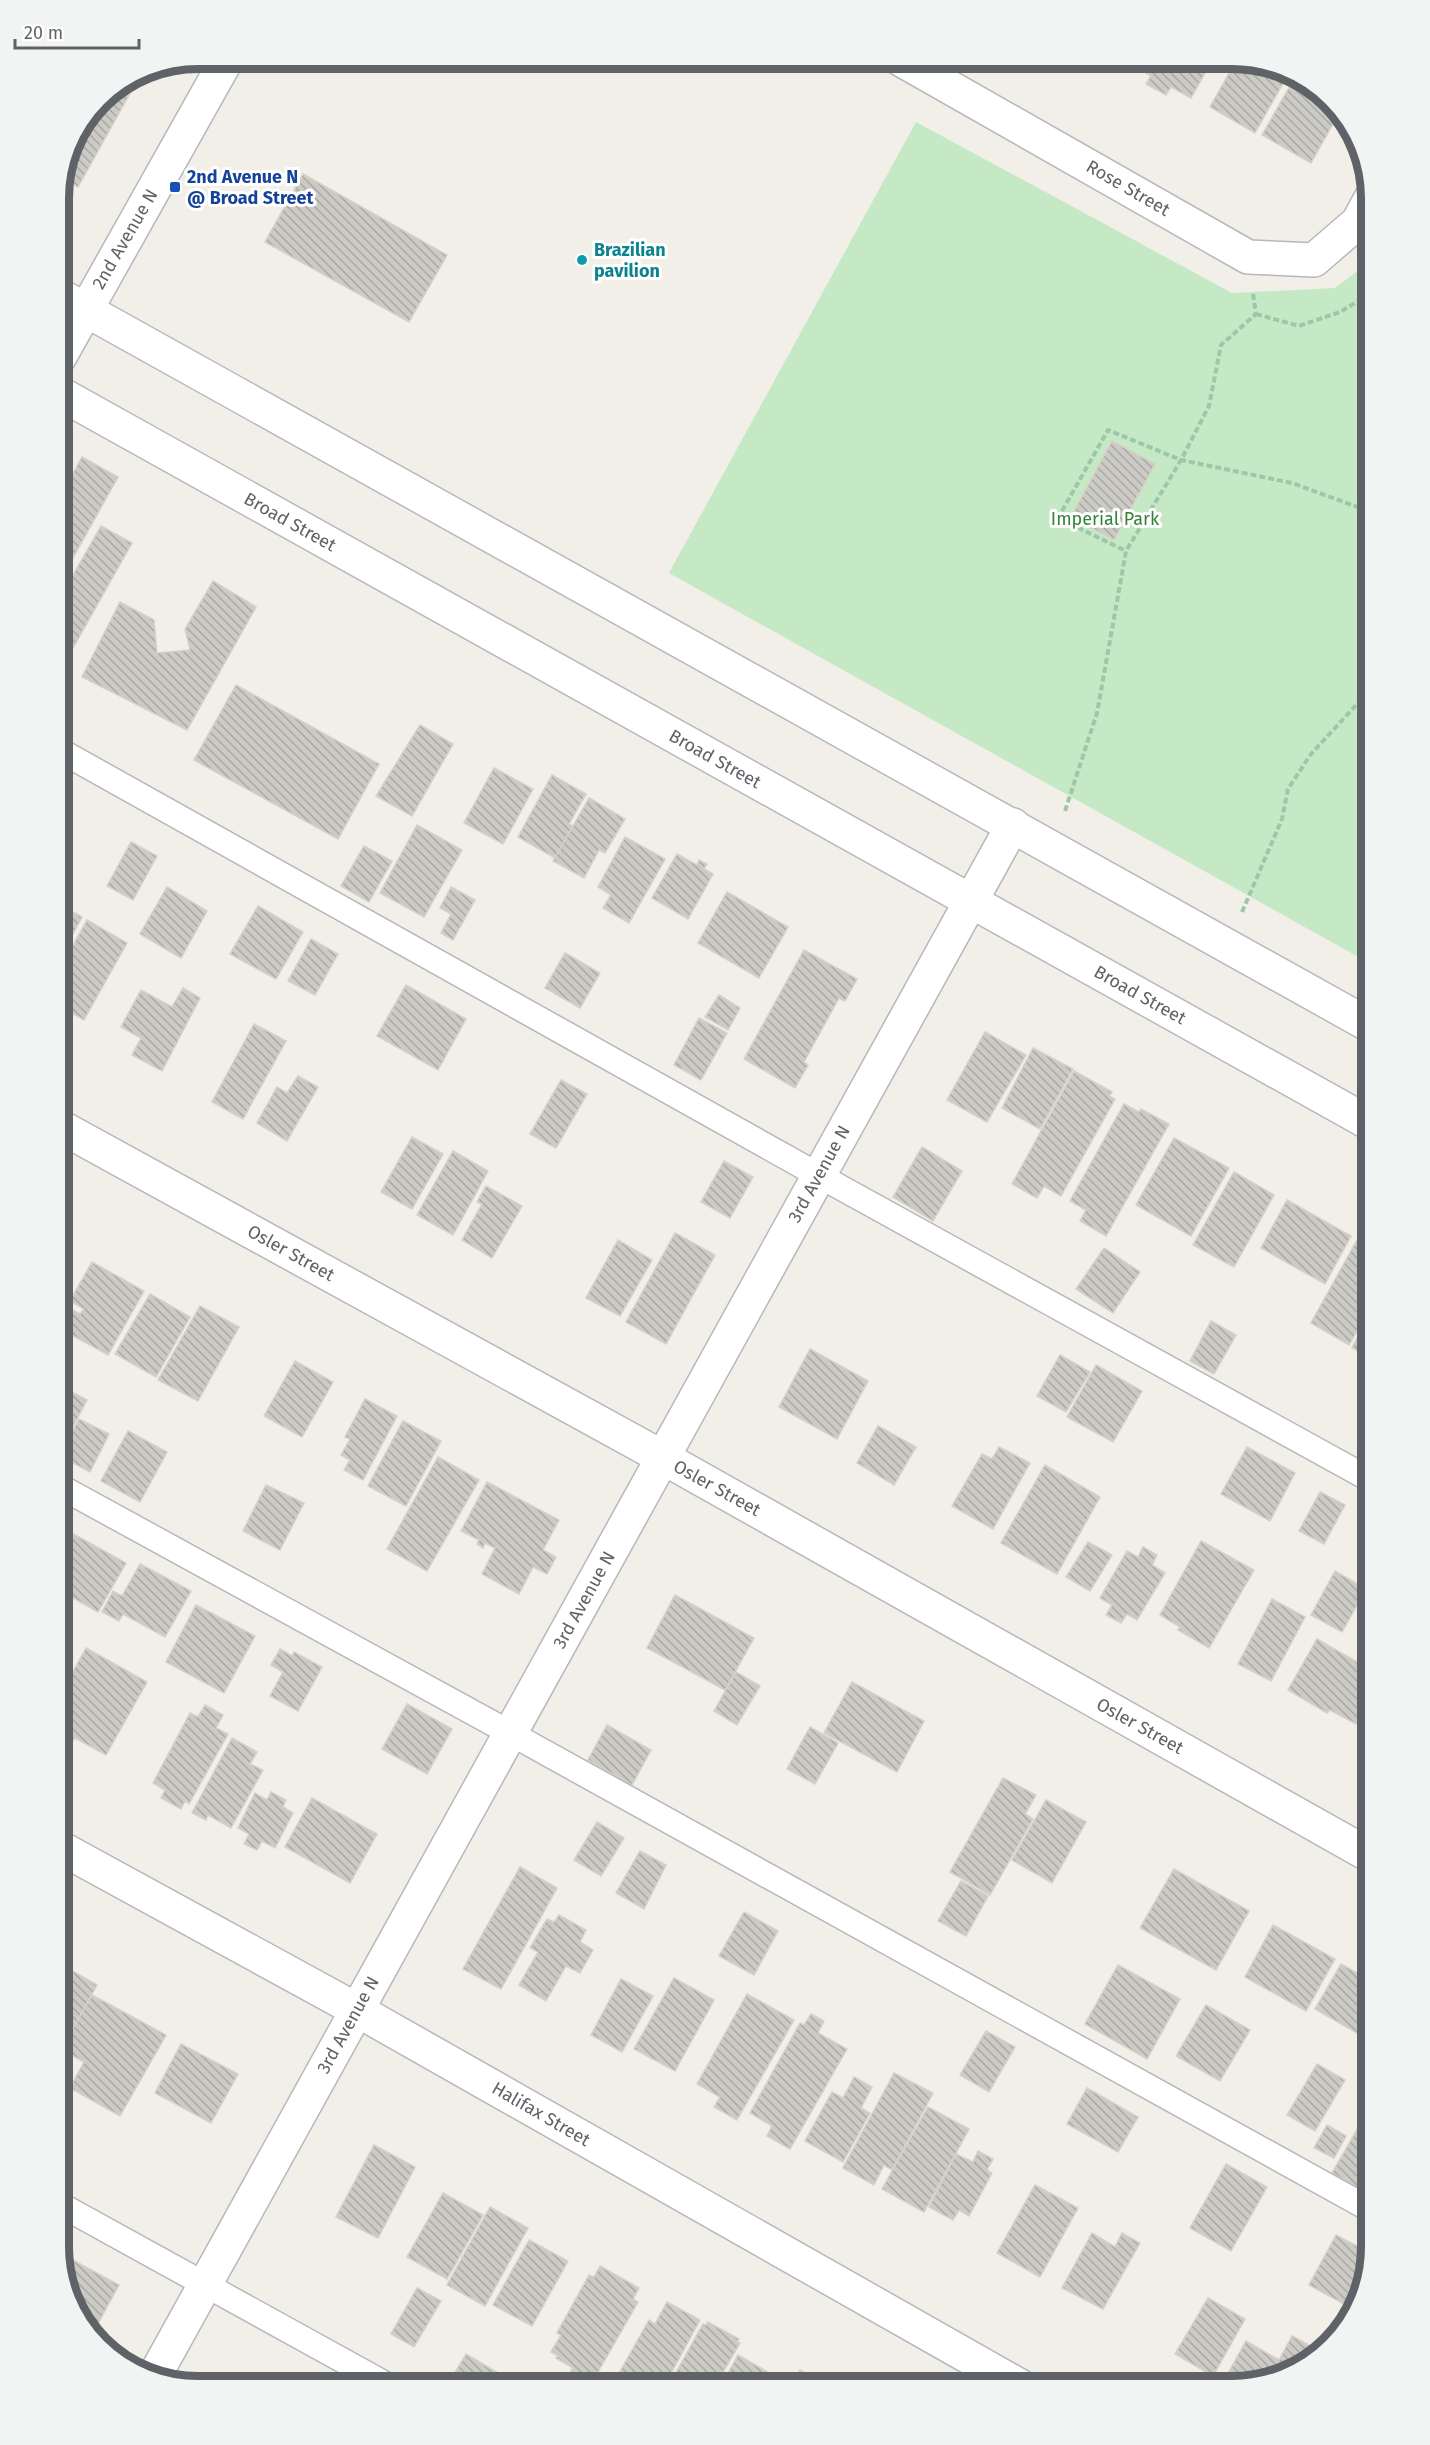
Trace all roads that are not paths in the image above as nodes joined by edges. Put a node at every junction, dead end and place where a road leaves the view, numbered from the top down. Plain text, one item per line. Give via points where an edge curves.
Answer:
1 (220, 69) edge
2 (918, 69) edge
3 (1361, 213) edge
4 (72, 303) edge
5 (69, 399) edge
6 (69, 756) edge
7 (1012, 825) junction
8 (970, 901) junction
9 (1361, 1020) edge
10 (1361, 1118) edge
11 (69, 1131) edge
12 (818, 1175) junction
13 (662, 1457) junction
14 (1361, 1474) edge
15 (69, 1491) edge
16 (510, 1733) junction
17 (1361, 1850) edge
18 (69, 1853) edge
19 (357, 2010) junction
20 (1361, 2204) edge
21 (69, 2210) edge
22 (205, 2283) junction
23 (158, 2369) edge
24 (371, 2376) edge
25 (1002, 2376) edge

1 - 4 street, 2nd Avenue N
2 - 3 street, Rose Street via 1248,257 1314,260
4 - 7 street
5 - 8 street, Broad Street
6 - 12 lane
7 - 8 street, 3rd Avenue N
7 - 9 street
8 - 10 street, Broad Street
8 - 12 street, 3rd Avenue N
11 - 13 street, Osler Street
12 - 13 street, 3rd Avenue N
12 - 14 lane
13 - 16 street, 3rd Avenue N
13 - 17 street, Osler Street
15 - 16 lane
16 - 19 street, 3rd Avenue N
16 - 20 lane
18 - 19 street, Halifax Street
19 - 22 street, 3rd Avenue N
19 - 25 street, Halifax Street
21 - 22 lane
22 - 23 street, 3rd Avenue N
22 - 24 lane

